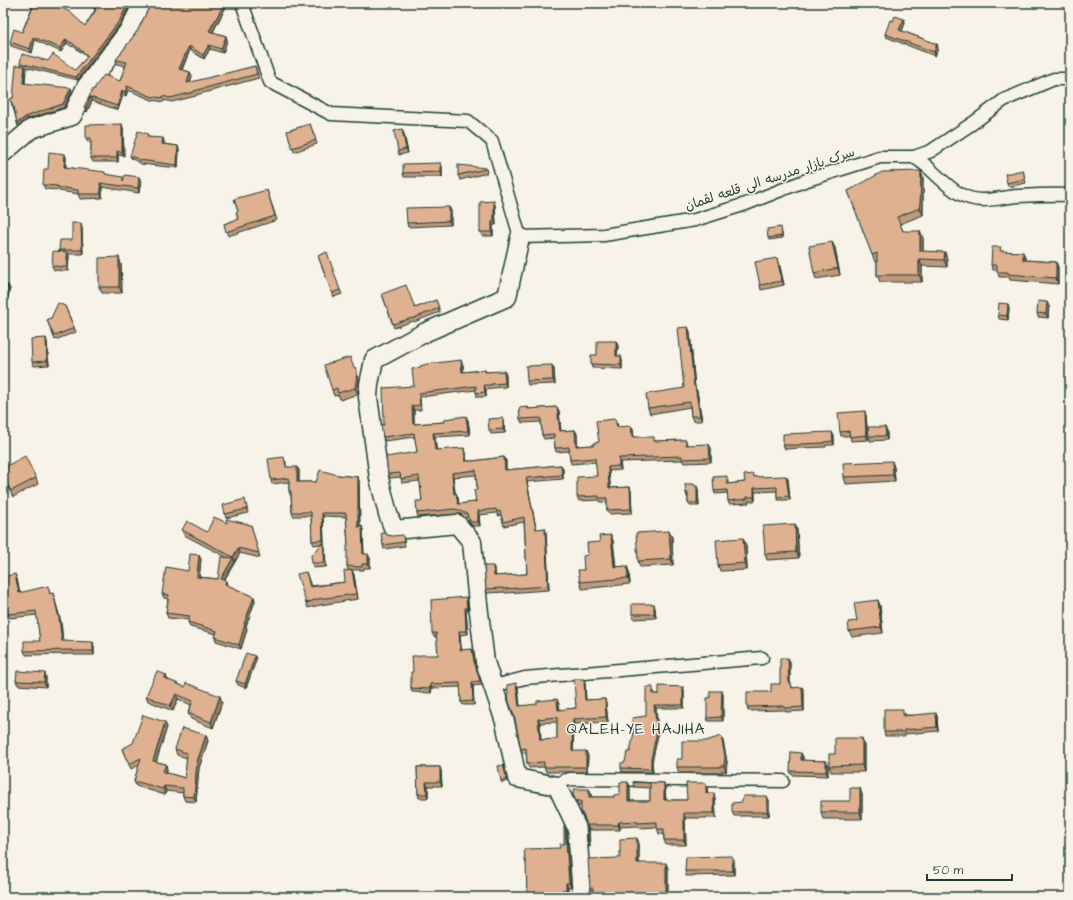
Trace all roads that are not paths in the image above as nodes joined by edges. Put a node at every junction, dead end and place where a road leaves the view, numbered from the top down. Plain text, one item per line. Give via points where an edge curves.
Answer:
1 (143, 3) edge
2 (242, 3) edge
3 (1070, 79) edge
4 (3, 153) edge
5 (914, 157) junction
6 (1070, 195) edge
7 (520, 237) junction
8 (762, 658) dead end
9 (494, 686) junction
10 (782, 781) dead end
11 (557, 786) junction
12 (582, 897) edge

1 - 4 street via 130,29 86,87 72,116 31,129
2 - 7 street via 270,82 331,114 468,121 492,141
3 - 5 street, سرک بازار مدرسه الی قلعه لقمان via 1054,79 1004,100 931,151
5 - 6 street via 943,182 972,199
5 - 7 street, سرک بازار مدرسه الی قلعه لقمان via 880,157 695,220 604,235
7 - 9 street via 507,297 426,332 374,360 368,384 379,478 394,530 457,524 472,542 485,662
8 - 9 street via 525,678
9 - 11 street via 517,778
10 - 11 street via 570,779
11 - 12 street via 577,828

